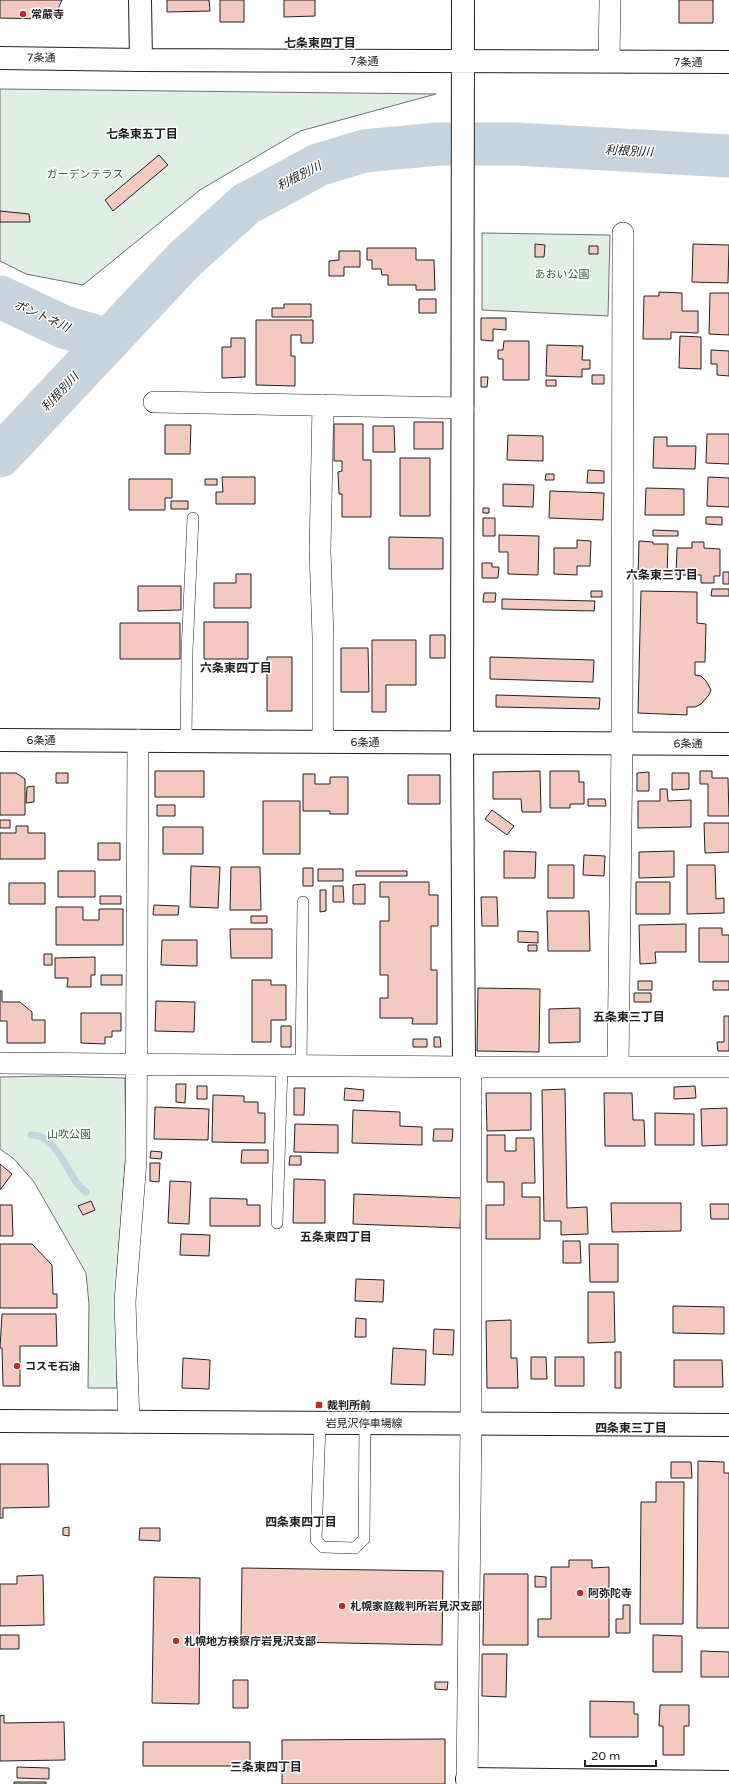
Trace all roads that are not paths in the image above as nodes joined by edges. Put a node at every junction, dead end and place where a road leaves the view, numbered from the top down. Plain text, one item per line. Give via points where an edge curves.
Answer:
1 (140, 0) edge
2 (463, 0) edge
3 (610, 0) edge
4 (0, 58) edge
5 (141, 60) junction
6 (463, 61) junction
7 (609, 61) junction
8 (729, 62) edge
9 (623, 233) dead end
10 (154, 402) dead end
11 (323, 405) junction
12 (463, 408) junction
13 (193, 518) dead end
14 (0, 740) edge
15 (138, 740) junction
16 (186, 741) junction
17 (323, 742) junction
18 (462, 742) junction
19 (622, 743) junction
20 (729, 744) edge
21 (303, 902) dead end
22 (0, 1063) edge
23 (135, 1065) junction
24 (291, 1066) junction
25 (468, 1067) junction
26 (618, 1067) junction
27 (729, 1067) edge
28 (277, 1222) dead end
29 (0, 1421) edge
30 (129, 1422) junction
31 (320, 1423) junction
32 (365, 1423) junction
33 (471, 1424) junction
34 (729, 1425) edge
35 (467, 1782) edge
36 (729, 1782) edge

1 - 5 street
2 - 6 street
3 - 7 street
4 - 5 street, 7条通
5 - 6 street, 7条通
6 - 7 street, 7条通
6 - 12 street
7 - 8 street, 7条通
9 - 19 street
10 - 11 street
11 - 12 street
11 - 17 street via 320,551
12 - 18 street
13 - 16 lane
14 - 15 street, 6条通
15 - 16 street, 6条通
15 - 23 street
16 - 17 street, 6条通
17 - 18 street, 6条通
18 - 19 street, 6条通
18 - 25 street
19 - 20 street, 6条通
19 - 26 street
21 - 24 lane
22 - 23 street
23 - 24 street
23 - 30 street via 136,1161 125,1302
24 - 25 street
24 - 28 lane
25 - 26 street
25 - 33 street
26 - 27 street
29 - 30 street, 岩見沢停車場線
30 - 31 street, 岩見沢停車場線
31 - 32 street, 岩見沢停車場線
31 - 32 lane via 316,1540 323,1547 355,1548 364,1539
32 - 33 street, 岩見沢停車場線
33 - 34 street, 岩見沢停車場線
33 - 35 street
35 - 36 street

